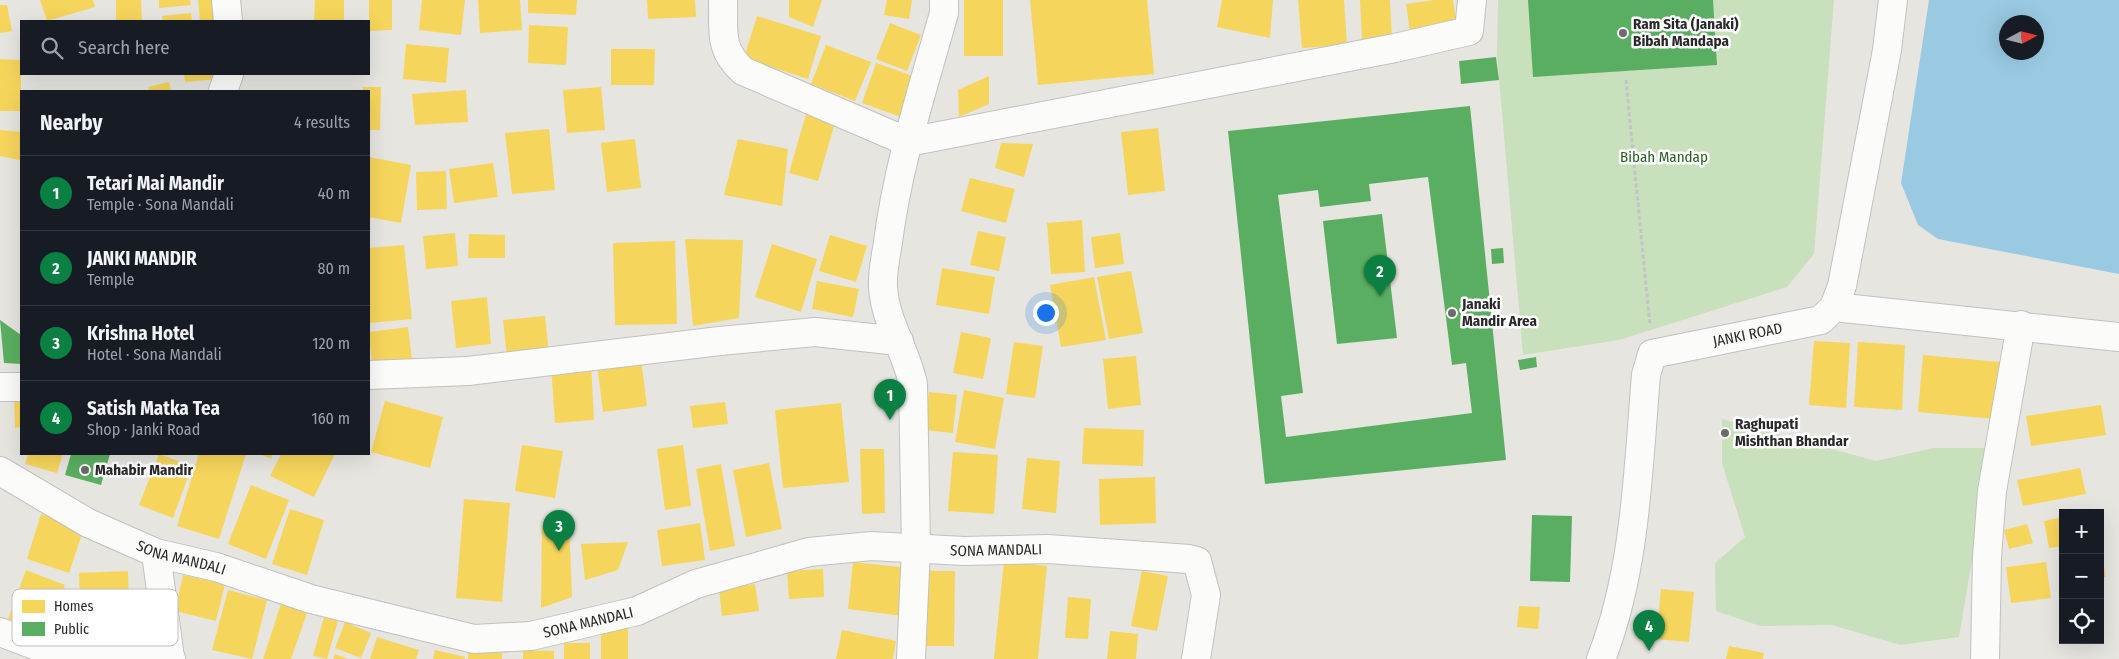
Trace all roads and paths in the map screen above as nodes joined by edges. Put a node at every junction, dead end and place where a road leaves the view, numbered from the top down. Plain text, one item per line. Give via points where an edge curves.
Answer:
1 (226, 0) edge
2 (723, 0) edge
3 (944, 0) edge
4 (1472, 0) edge
5 (1893, 0) edge
6 (228, 20) edge
7 (229, 75) edge
8 (1626, 80) dead end
9 (224, 90) edge
10 (908, 142) junction
11 (1834, 307) junction
12 (2021, 325) junction
13 (2119, 336) edge
14 (899, 341) junction
15 (1652, 354) junction
16 (370, 372) edge
17 (20, 387) edge
18 (0, 388) edge
19 (0, 471) edge
20 (916, 548) junction
21 (156, 553) junction
22 (161, 589) edge
23 (0, 632) edge
24 (12, 637) edge
25 (37, 646) edge
26 (169, 646) edge
27 (171, 659) edge
28 (911, 659) edge
29 (1196, 659) edge
30 (1601, 659) edge
31 (1985, 659) edge

1 - 6 street
2 - 10 street via 725,46 730,59 743,71
3 - 10 street via 944,13
4 - 10 street via 1469,31
5 - 11 street via 1887,50 1842,286
7 - 9 street
8 - 15 path
10 - 14 street via 891,216 883,285 886,312
11 - 12 street
11 - 15 street, JANKI ROAD via 1821,320
12 - 13 street
12 - 31 street via 1992,491 1986,557
14 - 16 street via 815,332 468,372
14 - 20 street via 913,384
15 - 30 street via 1646,375 1632,542 1610,636
17 - 18 street
19 - 21 street, SONA MANDALI via 88,523
20 - 21 street, SONA MANDALI via 871,546 809,552 696,584 637,611 531,636 474,639 312,599 216,567
20 - 28 street
20 - 29 street, SONA MANDALI via 1105,552 1197,562 1206,595
21 - 22 street
23 - 24 street
25 - 27 street
26 - 27 street

